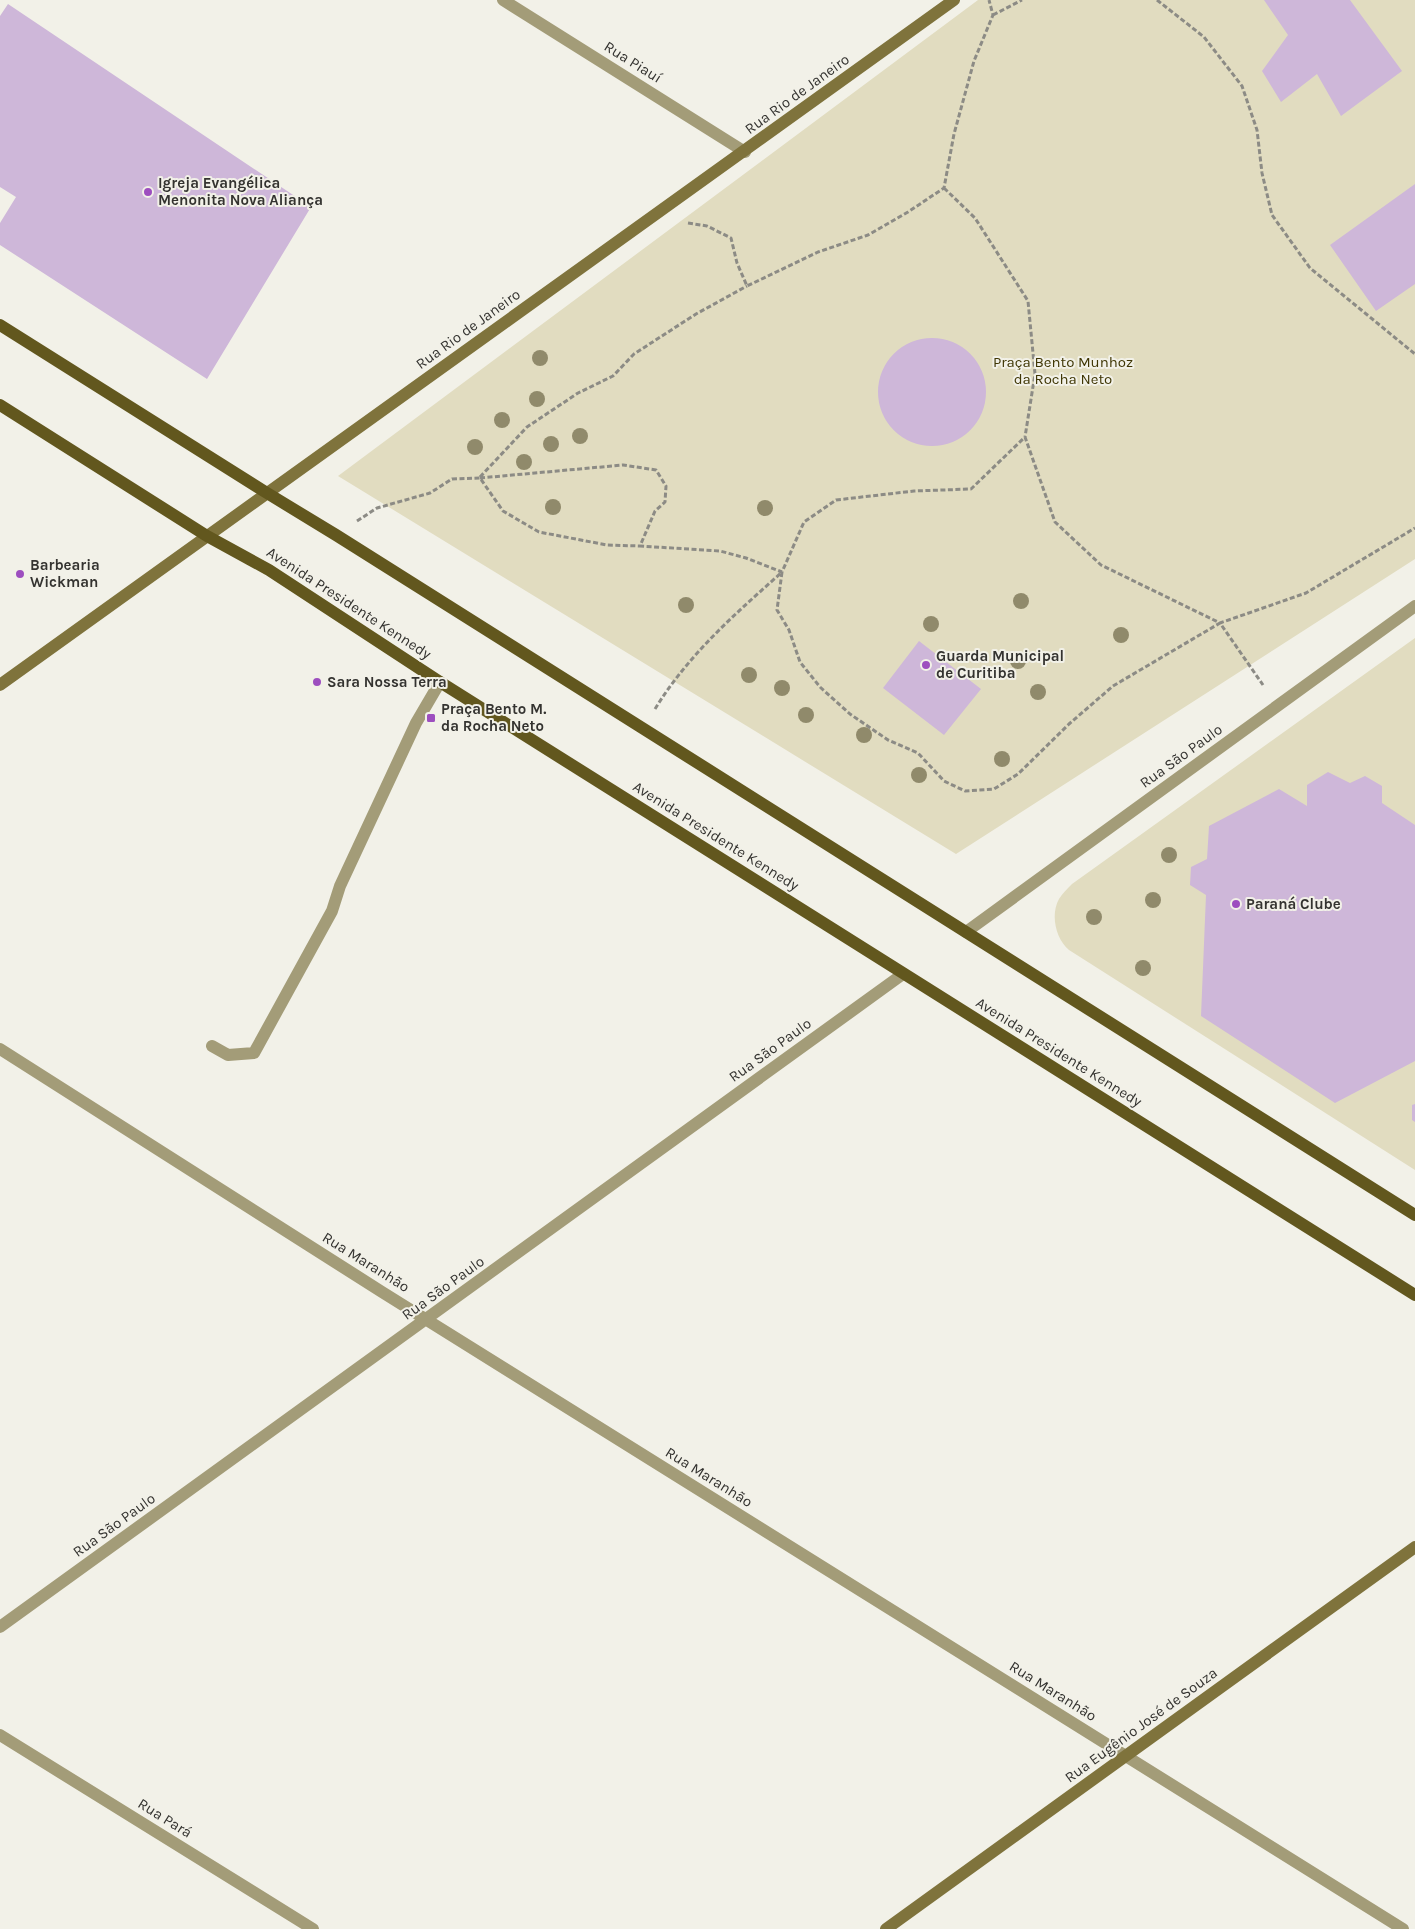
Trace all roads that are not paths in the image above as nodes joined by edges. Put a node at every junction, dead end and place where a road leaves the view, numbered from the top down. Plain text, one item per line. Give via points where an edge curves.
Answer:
1 (503, 0) edge
2 (954, 0) edge
3 (745, 152) junction
4 (0, 325) edge
5 (0, 405) edge
6 (267, 493) junction
7 (208, 536) junction
8 (1415, 606) edge
9 (440, 682) junction
10 (0, 685) edge
11 (966, 932) junction
12 (903, 974) junction
13 (212, 1046) dead end
14 (0, 1049) edge
15 (1415, 1215) edge
16 (1415, 1295) edge
17 (427, 1320) junction
18 (1415, 1547) edge
19 (0, 1627) edge
20 (0, 1735) edge
21 (1126, 1756) junction
22 (313, 1929) edge
23 (886, 1929) edge
24 (1403, 1929) edge

1 - 3 street, Rua Piauí
2 - 3 street, Rua Rio de Janeiro
3 - 6 street, Rua Rio de Janeiro
4 - 6 main road
5 - 7 main road, Avenida Presidente Kennedy
6 - 7 street, Rua Rio de Janeiro
6 - 11 main road
7 - 9 main road, Avenida Presidente Kennedy via 269,570
7 - 10 street, Rua Rio de Janeiro
8 - 11 street, Rua São Paulo
9 - 12 main road, Avenida Presidente Kennedy
9 - 13 street via 416,724 340,886 332,911 254,1053 228,1055
11 - 15 main road
12 - 16 main road, Avenida Presidente Kennedy
12 - 17 street, Rua São Paulo
14 - 17 street, Rua Maranhão
17 - 19 street, Rua São Paulo
17 - 21 street, Rua Maranhão
18 - 21 street, Rua Eugênio José de Souza
20 - 22 street, Rua Pará
21 - 23 street, Rua Eugênio José de Souza
21 - 24 street, Rua Maranhão

